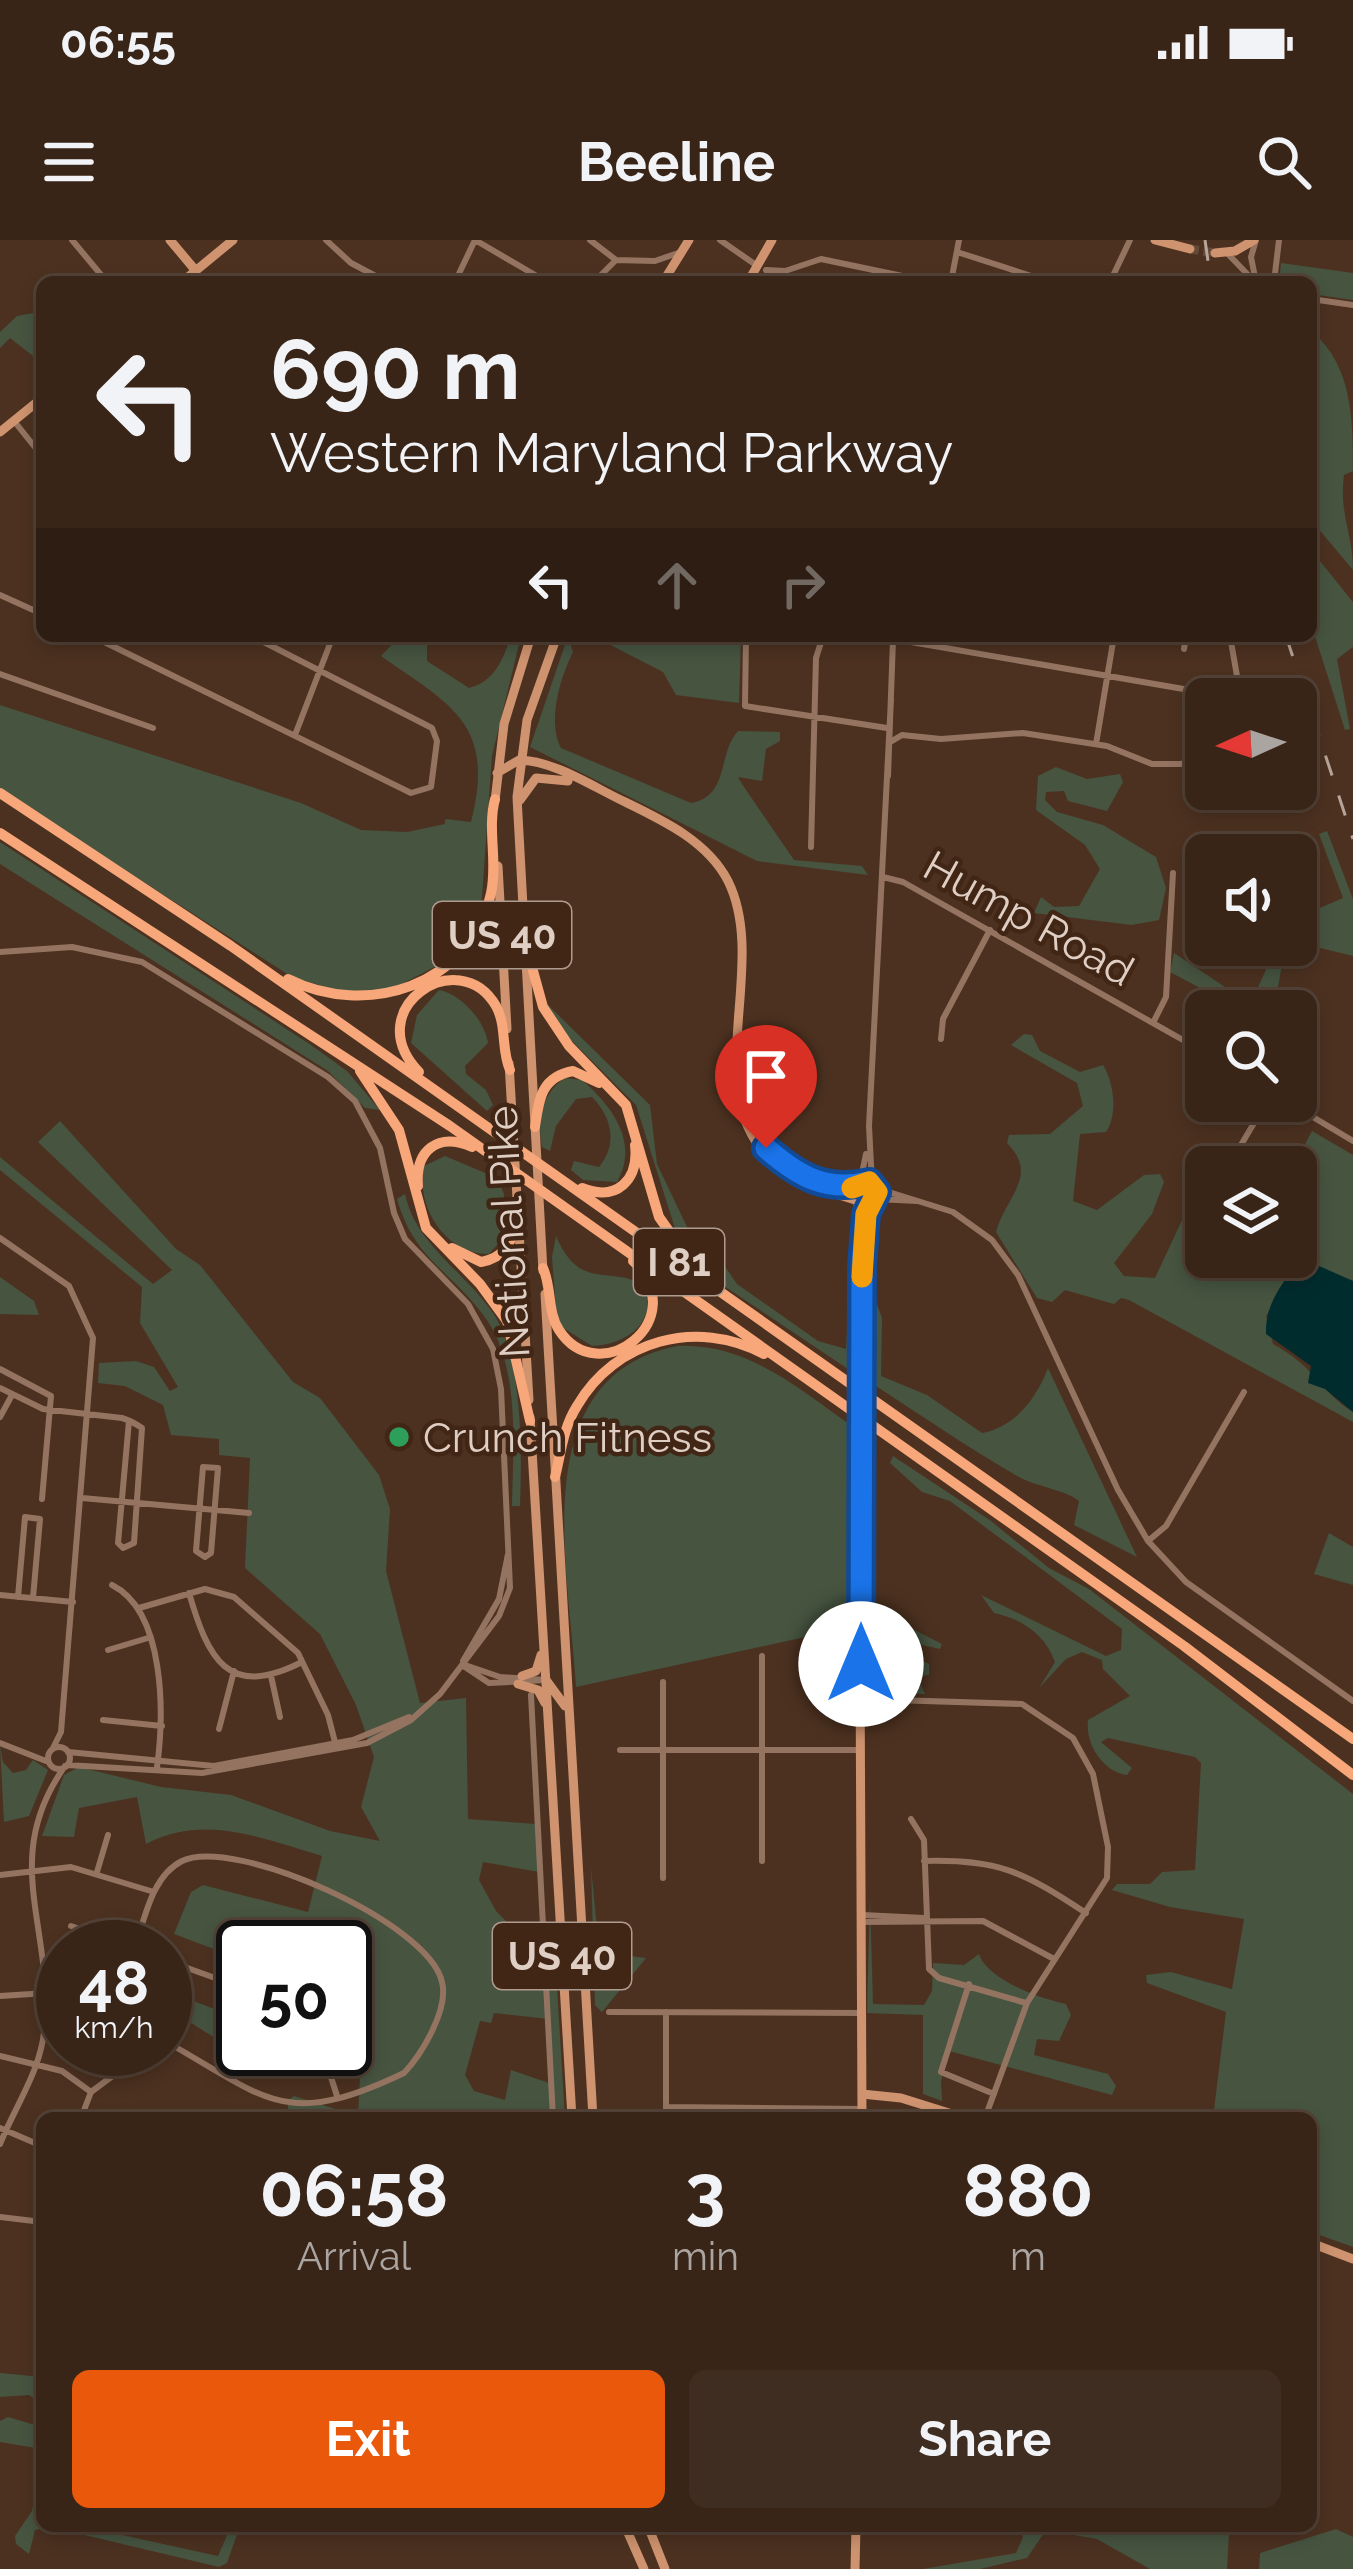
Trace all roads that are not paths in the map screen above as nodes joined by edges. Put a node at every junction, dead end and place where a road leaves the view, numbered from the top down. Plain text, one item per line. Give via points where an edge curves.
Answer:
1 (72, 240) edge
2 (170, 240) edge
3 (233, 240) edge
4 (326, 240) edge
5 (475, 240) edge
6 (590, 240) edge
7 (689, 240) edge
8 (720, 240) edge
9 (772, 240) edge
10 (958, 240) edge
11 (1130, 240) edge
12 (1255, 240) edge
13 (1279, 240) edge
14 (1162, 241) edge
15 (1190, 249) dead end
16 (682, 251) junction
17 (957, 252) junction
18 (1221, 253) joint
19 (616, 260) junction
20 (655, 261) junction
21 (800, 267) junction
22 (762, 268) junction
23 (788, 270) junction
24 (196, 271) junction
25 (102, 276) edge
26 (190, 276) edge
27 (201, 276) edge
28 (376, 276) edge
29 (458, 276) edge
30 (537, 276) edge
31 (601, 276) edge
32 (662, 276) edge
33 (666, 276) edge
34 (754, 276) edge
35 (776, 276) edge
36 (788, 276) edge
37 (792, 276) edge
38 (902, 276) edge
39 (952, 276) edge
40 (1024, 276) edge
41 (1113, 276) edge
42 (1249, 276) edge
43 (1255, 276) edge
44 (1275, 276) edge
45 (1317, 300) edge
46 (1353, 305) edge
47 (36, 403) edge
48 (14, 421) junction
49 (0, 432) edge
50 (36, 448) edge
51 (0, 595) edge
52 (36, 611) edge
53 (104, 642) edge
54 (264, 642) edge
55 (331, 642) edge
56 (529, 642) edge
57 (555, 642) edge
58 (746, 642) edge
59 (821, 642) edge
60 (893, 642) edge
61 (916, 642) edge
62 (1113, 642) edge
63 (1185, 642) edge
64 (1230, 642) edge
65 (1184, 649) dead end
66 (320, 670) junction
67 (0, 674) edge
68 (1107, 676) junction
69 (1237, 678) edge
70 (1185, 689) edge
71 (815, 717) junction
72 (526, 720) junction
73 (890, 727) junction
74 (153, 728) dead end
75 (295, 735) junction
76 (922, 737) junction
77 (502, 738) junction
78 (892, 741) junction
79 (1096, 744) junction
80 (519, 760) junction
81 (1185, 762) edge
82 (555, 768) junction
83 (497, 773) junction
84 (568, 781) junction
85 (889, 782) junction
86 (0, 794) edge
87 (495, 799) junction
88 (667, 825) junction
89 (517, 829) junction
90 (0, 833) edge
91 (811, 848) dead end
92 (1173, 873) dead end
93 (884, 877) junction
94 (990, 930) junction
95 (524, 938) junction
96 (231, 946) junction
97 (0, 952) edge
98 (1154, 1021) junction
99 (310, 1032) junction
100 (941, 1039) dead end
101 (1185, 1040) edge
102 (509, 1070) junction
103 (477, 1120) junction
104 (1317, 1120) edge
105 (535, 1127) junction
106 (1353, 1141) edge
107 (761, 1145) junction
108 (520, 1151) junction
109 (522, 1185) junction
110 (869, 1191) junction
111 (857, 1200) junction
112 (518, 1203) junction
113 (565, 1207) junction
114 (0, 1238) edge
115 (862, 1267) junction
116 (543, 1268) junction
117 (746, 1309) junction
118 (1, 1372) edge
119 (0, 1388) edge
120 (1244, 1392) dead end
121 (12, 1395) junction
122 (850, 1408) junction
123 (50, 1411) junction
124 (90, 1415) junction
125 (0, 1417) edge
126 (530, 1420) junction
127 (129, 1421) junction
128 (555, 1478) junction
129 (82, 1498) junction
130 (42, 1499) dead end
131 (122, 1502) junction
132 (137, 1503) junction
133 (199, 1509) junction
134 (215, 1510) junction
135 (249, 1513) dead end
136 (537, 1537) junction
137 (509, 1540) junction
138 (1148, 1541) junction
139 (112, 1586) dead end
140 (189, 1593) junction
141 (0, 1595) edge
142 (18, 1597) junction
143 (33, 1598) junction
144 (73, 1602) junction
145 (139, 1608) junction
146 (148, 1638) junction
147 (476, 1647) junction
148 (108, 1650) dead end
149 (566, 1650) junction
150 (762, 1656) dead end
151 (302, 1661) junction
152 (462, 1664) junction
153 (478, 1670) junction
154 (234, 1671) junction
155 (271, 1676) junction
156 (520, 1680) junction
157 (546, 1680) junction
158 (663, 1682) dead end
159 (531, 1696) dead end
160 (861, 1699) junction
161 (1353, 1701) edge
162 (280, 1717) dead end
163 (548, 1718) junction
164 (103, 1720) dead end
165 (161, 1726) junction
166 (219, 1729) dead end
167 (61, 1732) junction
168 (1353, 1739) edge
169 (0, 1743) edge
170 (336, 1747) junction
171 (52, 1749) junction
172 (620, 1750) dead end
173 (663, 1750) junction
174 (762, 1750) junction
175 (862, 1750) junction
176 (68, 1751) junction
177 (36, 1756) junction
178 (51, 1765) junction
179 (66, 1766) junction
180 (157, 1767) junction
181 (572, 1771) junction
182 (1353, 1775) edge
183 (52, 1784) junction
184 (911, 1819) dead end
185 (108, 1835) dead end
186 (762, 1861) dead end
187 (924, 1861) junction
188 (23, 1872) junction
189 (98, 1872) junction
190 (0, 1875) edge
191 (663, 1878) dead end
192 (154, 1892) junction
193 (1086, 1913) junction
194 (862, 1918) junction
195 (924, 1918) junction
196 (143, 1920) edge
197 (36, 1944) edge
198 (1054, 1959) junction
199 (969, 1984) junction
200 (36, 1994) edge
201 (0, 1996) edge
202 (1027, 2003) junction
203 (609, 2012) dead end
204 (666, 2012) junction
205 (862, 2013) junction
206 (0, 2056) edge
207 (192, 2056) edge
208 (36, 2062) edge
209 (36, 2068) edge
210 (71, 2076) edge
211 (113, 2076) edge
212 (331, 2076) edge
213 (92, 2092) junction
214 (862, 2094) junction
215 (994, 2094) junction
216 (337, 2096) junction
217 (666, 2108) junction
218 (84, 2112) edge
219 (553, 2112) edge
220 (572, 2112) edge
221 (593, 2112) edge
222 (666, 2112) edge
223 (823, 2112) edge
224 (862, 2112) edge
225 (946, 2112) edge
226 (987, 2112) edge
227 (3, 2129) edge
228 (36, 2143) edge
229 (0, 2144) edge
230 (0, 2217) edge
231 (36, 2221) edge
232 (1317, 2245) edge
233 (1353, 2259) edge
234 (628, 2532) edge
235 (650, 2532) edge
236 (856, 2532) edge
237 (644, 2569) edge
238 (665, 2569) edge
239 (855, 2569) edge

1 - 25 street
2 - 24 main road
3 - 24 main road
4 - 28 street
5 - 29 street
5 - 30 street
6 - 19 street
7 - 16 main road
8 - 22 street
9 - 22 main road
10 - 17 street
11 - 41 street
12 - 18 main road
12 - 43 street
13 - 44 street
14 - 15 main road
16 - 20 street
16 - 33 main road
17 - 39 street
17 - 40 street
18 - 42 street
19 - 20 street
19 - 31 street
20 - 32 street
21 - 23 street
21 - 37 street
21 - 38 street via 826,260
22 - 23 street
22 - 34 main road
22 - 35 street
23 - 36 street
24 - 26 main road
24 - 27 street
45 - 46 street
47 - 48 main road
48 - 49 main road
48 - 50 street
51 - 52 street
53 - 75 street
54 - 66 street
55 - 66 street
56 - 77 main road, US 40
57 - 72 main road, National Pike / US 40
58 - 71 street via 745,706
59 - 71 street
60 - 73 street
61 - 68 street
62 - 68 street
63 - 65 street
64 - 69 street
66 - 75 street
66 - 75 street via 432,728 430,787 411,793
67 - 74 street
68 - 70 street
68 - 79 street
71 - 73 street
71 - 91 street
72 - 80 main road, National Pike / US 40
72 - 82 main road via 531,752
73 - 76 street
73 - 78 street
73 - 85 street
76 - 78 street
76 - 79 street via 1023,733
77 - 80 main road
77 - 83 main road, US 40
78 - 85 street
79 - 81 street via 1152,764
80 - 82 main road
80 - 83 main road
80 - 84 main road
80 - 89 main road, National Pike / US 40
82 - 88 main road
83 - 87 main road, National Pike / US 40
84 - 88 main road
84 - 89 main road via 543,776 526,786
85 - 93 street
86 - 96 highway, I 81
87 - 96 highway via 485,911 455,957 425,980 373,997 327,995
87 - 102 main road, National Pike / US 40
88 - 107 main road via 709,855 734,894 742,930 736,1080
89 - 95 main road, National Pike / US 40
90 - 99 highway, I 81
92 - 98 street via 1166,997
93 - 94 street, Hump Road
93 - 110 street
94 - 98 street, Hump Road
94 - 100 street via 943,1019
95 - 105 main road, National Pike / US 40
95 - 117 highway via 552,1024 632,1116 667,1232
96 - 103 highway, I 81
97 - 137 street via 50,946 142,962 328,1077 365,1116 405,1239 468,1304 493,1348
98 - 101 street, Hump Road
99 - 109 highway, I 81
99 - 126 highway via 364,1075 386,1105 420,1218 507,1322
102 - 103 highway via 498,1010 480,989 442,981 409,1002 400,1031 408,1059
102 - 109 main road, National Pike / US 40
103 - 108 highway, I 81
104 - 106 street
105 - 108 highway via 550,1080 573,1072 592,1078 631,1130 631,1177 614,1192 592,1192
105 - 116 main road, National Pike / US 40
107 - 110 main road via 812,1181
107 - 111 main road via 792,1176
108 - 117 highway, I 81
109 - 112 main road, National Pike / US 40
109 - 112 highway via 455,1141 434,1144 420,1160 426,1216 463,1257 502,1255
109 - 113 highway, I 81
110 - 111 main road
110 - 115 main road
110 - 138 street via 965,1219 1011,1263
111 - 115 main road
112 - 126 main road, National Pike / US 40
113 - 116 highway via 644,1272 653,1304 645,1329 615,1352 578,1348 557,1328
113 - 122 highway, I 81
114 - 124 street via 58,1275 83,1306 94,1350
115 - 160 main road
116 - 128 main road, National Pike / US 40
117 - 168 highway, I 81
118 - 123 street via 46,1389
119 - 121 street
120 - 138 street via 1166,1526
121 - 123 street
121 - 125 street
122 - 128 highway via 733,1341 663,1340 617,1362 588,1389 570,1420
122 - 182 highway, I 81
123 - 124 street
123 - 130 street
124 - 127 street
124 - 129 street
126 - 136 main road, National Pike / US 40
127 - 131 street
127 - 132 street via 143,1430
128 - 149 main road, National Pike / US 40
129 - 131 street
129 - 144 street
131 - 132 street
131 - 132 street via 123,1548 134,1543
132 - 133 street
133 - 134 street
133 - 134 street via 203,1467 218,1468
133 - 134 street via 196,1551 205,1557
134 - 135 street
136 - 156 main road via 541,1663
136 - 157 main road, National Pike / US 40
137 - 147 street via 510,1588
137 - 152 street via 500,1599
138 - 161 street via 1186,1582
139 - 145 street
140 - 145 street
140 - 151 street via 228,1593
140 - 154 street via 207,1650
141 - 142 street
142 - 143 street
142 - 143 street via 25,1517 40,1519
143 - 144 street
144 - 167 street
145 - 146 street
146 - 148 street
146 - 165 street via 164,1696
147 - 152 street
147 - 153 street
149 - 157 main road via 561,1670
149 - 181 main road, National Pike / US 40
150 - 174 street
151 - 155 street
151 - 170 street
152 - 153 street
152 - 156 street via 489,1683
152 - 170 street via 428,1707
153 - 156 street
154 - 155 street
154 - 166 street
155 - 162 street
156 - 157 street
156 - 163 main road via 541,1693
157 - 163 main road, National Pike / US 40
157 - 181 main road via 565,1707
158 - 173 street
159 - 219 street
160 - 175 main road
160 - 193 street via 1007,1701 1064,1729 1093,1774 1108,1847 1107,1878
163 - 220 main road, National Pike / US 40
164 - 165 street
165 - 180 street
167 - 171 street
167 - 176 street
169 - 177 street
170 - 180 street
171 - 176 street
171 - 177 street
171 - 178 street
172 - 173 street
173 - 174 street
173 - 191 street
174 - 175 street
174 - 186 street
175 - 194 main road
176 - 179 street
176 - 180 street
177 - 178 street
178 - 179 street
178 - 183 street
179 - 180 street
179 - 183 street
181 - 221 main road, National Pike / US 40
183 - 188 street via 28,1837
184 - 187 street via 923,1835
185 - 189 street
187 - 193 street via 1009,1867
187 - 195 street
188 - 189 street
188 - 190 street
188 - 197 street
189 - 192 street
192 - 196 street
192 - 216 street via 174,1866 202,1856 323,1888 397,1927 436,1967 444,1993 404,2073
193 - 198 street
194 - 195 street
194 - 205 main road
195 - 198 street via 989,1922
195 - 199 street via 928,1970
198 - 202 street
199 - 202 street
199 - 215 street via 940,2072
200 - 201 street
202 - 215 street
203 - 204 street
204 - 205 street
204 - 217 street
205 - 214 main road
206 - 208 street
207 - 216 street via 275,2104
209 - 227 street
210 - 213 street
211 - 213 street
212 - 216 street
213 - 218 street
214 - 224 main road
214 - 225 main road
215 - 226 street
217 - 222 street
217 - 223 street
227 - 228 street
227 - 229 street
230 - 231 street
232 - 233 main road
234 - 237 main road
235 - 238 main road
236 - 239 main road

